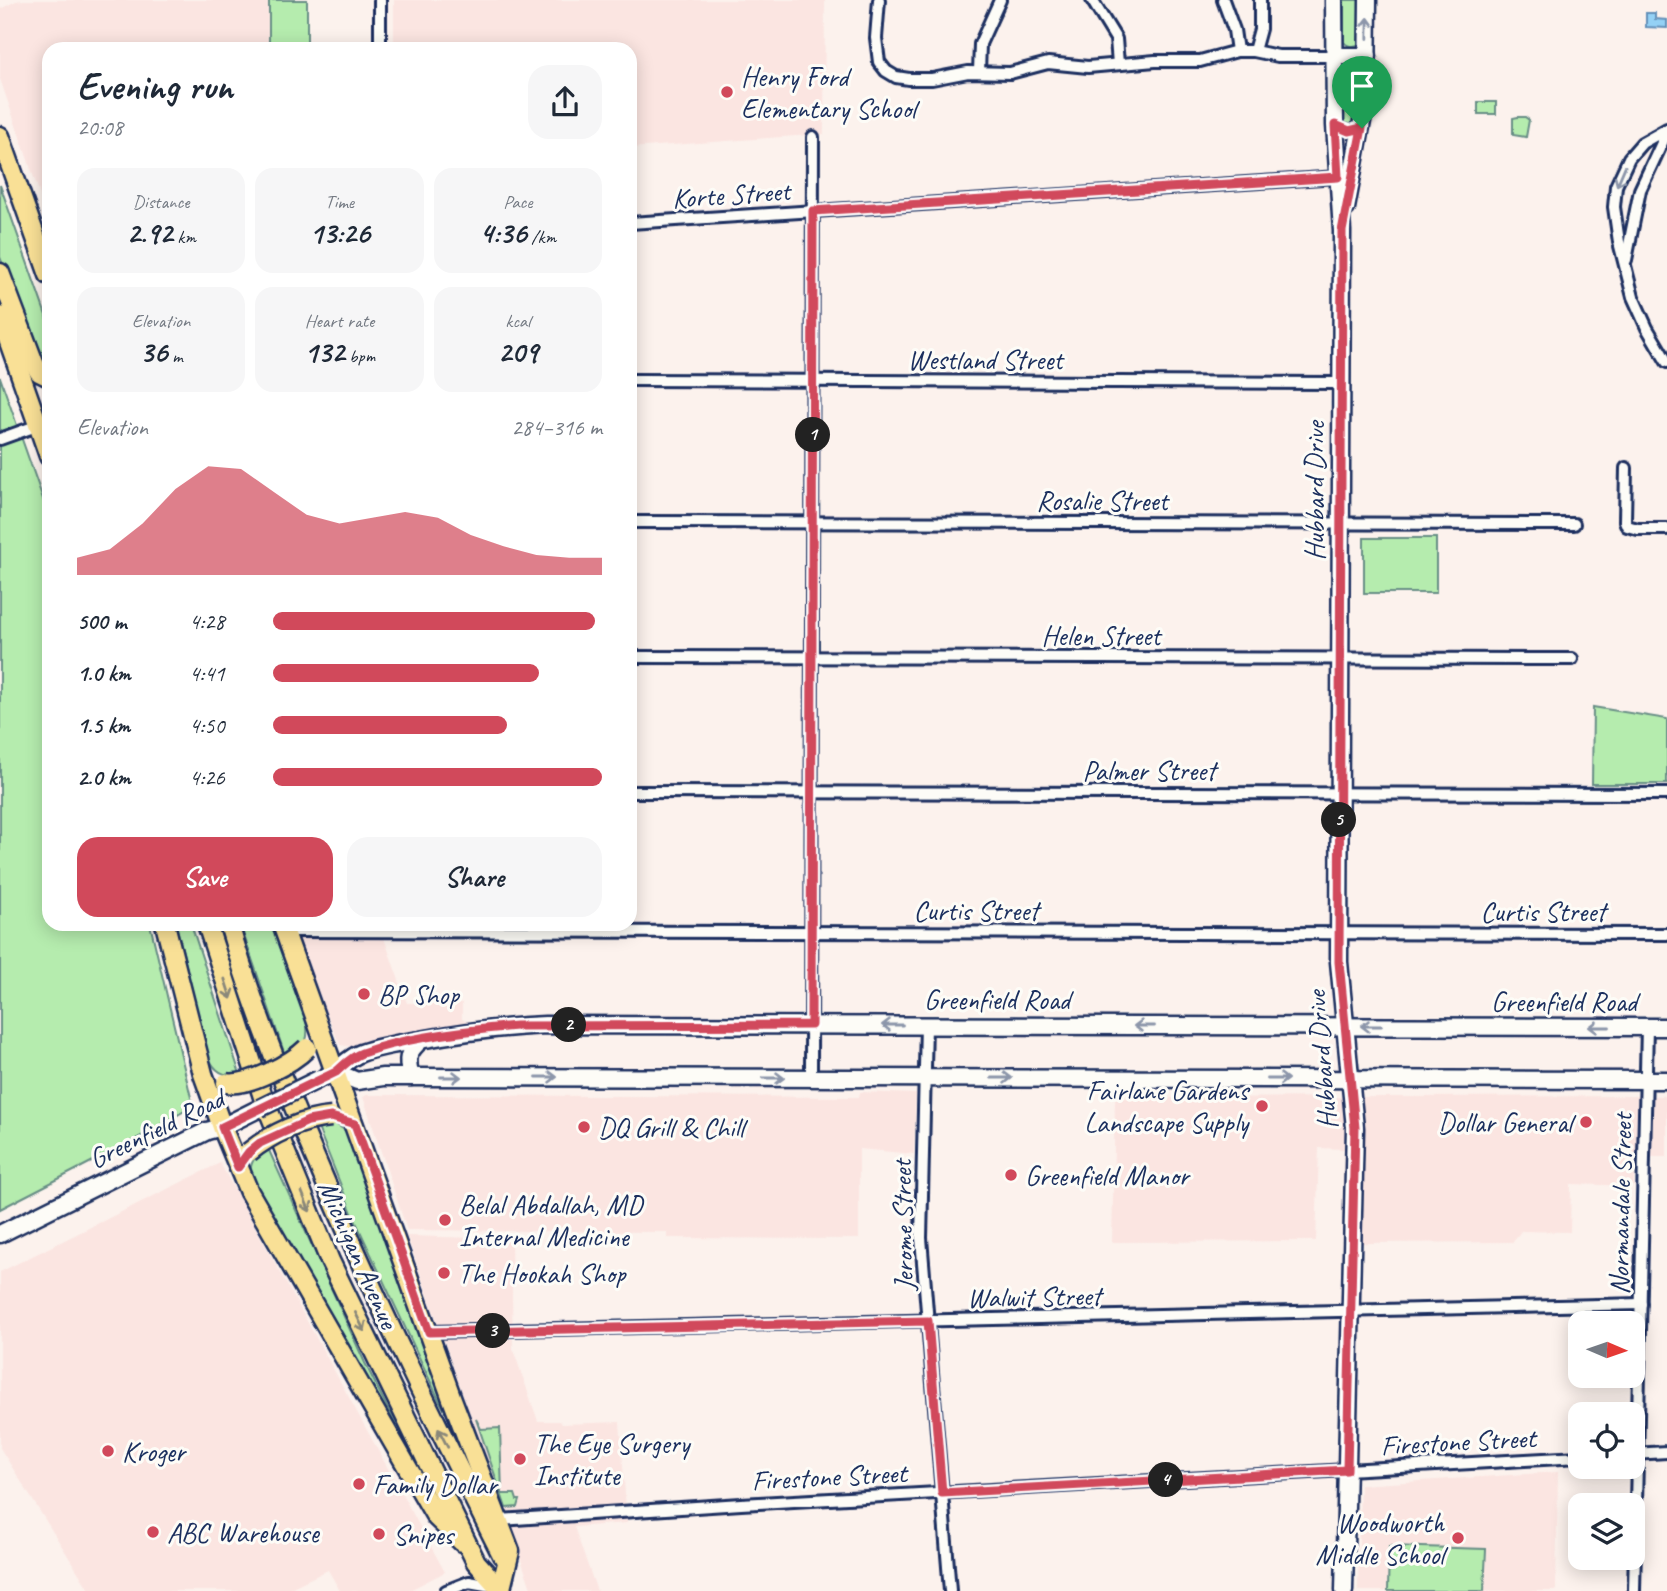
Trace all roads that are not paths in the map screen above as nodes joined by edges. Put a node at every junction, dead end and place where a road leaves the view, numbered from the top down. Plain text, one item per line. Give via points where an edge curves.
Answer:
1 (380, 0) edge
2 (879, 0) edge
3 (1000, 0) edge
4 (1092, 0) edge
5 (1223, 0) edge
6 (1259, 0) edge
7 (1334, 0) edge
8 (1368, 0) edge
9 (380, 42) edge
10 (1237, 51) junction
11 (1254, 51) junction
12 (1334, 56) junction
13 (1368, 56) junction
14 (1118, 64) junction
15 (979, 72) junction
16 (1335, 125) junction
17 (1362, 128) junction
18 (1667, 130) edge
19 (0, 136) edge
20 (813, 137) dead end
21 (1664, 150) edge
22 (1338, 177) junction
23 (813, 211) junction
24 (637, 223) edge
25 (1342, 231) junction
26 (42, 253) edge
27 (1626, 260) junction
28 (0, 273) edge
29 (0, 316) edge
30 (1667, 362) edge
31 (42, 374) edge
32 (637, 380) edge
33 (813, 381) junction
34 (1340, 383) junction
35 (42, 419) edge
36 (42, 425) edge
37 (1, 437) edge
38 (1626, 468) dead end
39 (637, 522) edge
40 (812, 522) junction
41 (1574, 524) dead end
42 (1341, 525) junction
43 (1667, 529) edge
44 (637, 657) edge
45 (812, 657) junction
46 (1339, 659) junction
47 (1572, 659) dead end
48 (637, 792) edge
49 (812, 793) junction
50 (1339, 793) junction
51 (1667, 794) edge
52 (637, 930) edge
53 (167, 931) edge
54 (209, 931) edge
55 (231, 931) edge
56 (285, 931) edge
57 (811, 932) junction
58 (1339, 933) junction
59 (1667, 934) edge
60 (811, 1025) junction
61 (926, 1025) junction
62 (1345, 1026) junction
63 (320, 1027) junction
64 (1647, 1027) junction
65 (1667, 1027) edge
66 (421, 1040) junction
67 (200, 1063) junction
68 (336, 1072) junction
69 (411, 1077) junction
70 (811, 1078) junction
71 (925, 1078) junction
72 (1351, 1079) junction
73 (1645, 1080) junction
74 (1667, 1080) edge
75 (229, 1123) junction
76 (355, 1124) junction
77 (238, 1167) junction
78 (0, 1234) edge
79 (1641, 1304) junction
80 (1350, 1311) junction
81 (928, 1321) junction
82 (429, 1332) junction
83 (1637, 1402) edge
84 (1667, 1452) edge
85 (1645, 1453) edge
86 (1568, 1458) edge
87 (1347, 1470) junction
88 (1635, 1479) edge
89 (942, 1493) junction
90 (500, 1520) junction
91 (470, 1549) junction
92 (507, 1565) junction
93 (501, 1590) edge
94 (446, 1591) edge
95 (950, 1591) edge
96 (1344, 1591) edge
97 (1634, 1591) edge

1 - 9 street
2 - 15 street via 876,50 886,71 921,80
3 - 15 street via 980,44
4 - 14 street via 1116,39
5 - 10 street
6 - 11 street via 1260,29
7 - 12 main road, Hubbard Drive
13 -> 8 main road, Hubbard Drive
10 - 11 street
10 - 14 street via 1200,61
11 - 12 street
12 - 13 main road
12 - 16 main road, Hubbard Drive
13 - 17 main road, Hubbard Drive
14 - 15 street via 1048,64 1010,73
16 - 17 main road via 1349,131
16 - 22 main road, Hubbard Drive
17 - 25 main road, Hubbard Drive
18 - 21 street
18 -> 27 street via 1642,143 1616,186 1615,223
19 - 26 main road
20 - 23 street
21 - 27 street via 1640,190
22 - 23 street, Korte Street
22 - 25 main road, Hubbard Drive
23 - 24 street, Korte Street
23 - 33 street
25 - 34 main road, Hubbard Drive
27 - 30 street via 1633,297
28 - 31 main road
29 - 35 main road
32 - 33 street, Westland Street
33 - 34 street, Westland Street
33 - 40 street
34 - 42 main road, Hubbard Drive
36 - 37 street
38 - 43 street via 1625,522 1638,529
39 - 40 street, Rosalie Street
40 - 42 street, Rosalie Street
40 - 45 street
41 - 42 street, Rosalie Street
42 - 46 main road, Hubbard Drive
44 - 45 street, Helen Street
45 - 46 street, Helen Street
45 - 49 street
46 - 47 street, Helen Street
46 - 50 main road, Hubbard Drive
48 - 49 street, Palmer Street
49 - 50 street, Palmer Street
49 - 57 street
50 - 51 street, Palmer Street
50 - 58 main road, Hubbard Drive
52 - 57 street, Curtis Street
53 - 67 main road
54 -> 91 main road, Michigan Avenue via 263,1097 330,1261
92 -> 55 main road, Michigan Avenue via 354,1249 284,1084
56 - 63 main road
57 - 58 street, Curtis Street
57 - 60 street
58 - 59 street, Curtis Street
58 - 62 main road, Hubbard Drive
61 -> 60 main road, Greenfield Road
60 - 66 main road, Greenfield Road via 545,1025
60 - 70 street
62 -> 61 main road, Greenfield Road
61 - 71 street, Jerome Street
64 -> 62 main road, Greenfield Road
62 - 72 main road, Hubbard Drive
63 - 67 main road, bridge via 293,1060 248,1081 226,1083
63 - 68 main road
64 - 65 main road, Greenfield Road
64 - 73 street, Normandale Street
66 - 68 main road, Greenfield Road via 360,1053
66 - 69 main road via 406,1060
67 - 75 main road
68 - 69 main road via 357,1081
68 - 75 main road, Greenfield Road, bridge
68 - 76 main road
69 -> 70 main road
70 - 71 main road
71 -> 72 main road
71 - 81 street, Jerome Street via 921,1238
72 - 73 main road
72 - 80 main road, Hubbard Drive via 1355,1128
73 - 74 main road
73 - 79 street, Normandale Street
75 - 77 main road
75 - 78 main road, Greenfield Road
76 - 77 main road, bridge via 331,1117 308,1121 260,1143
76 - 82 main road
77 - 91 main road via 261,1215 436,1517
79 - 80 street, Walwit Street
79 - 83 street, Normandale Street
80 - 81 street, Walwit Street
80 - 87 main road, Hubbard Drive
81 - 82 street, Walwit Street
81 - 89 street, Jerome Street
82 - 90 main road
84 - 85 street
86 - 87 street, Firestone Street
87 - 89 street, Firestone Street
87 - 96 main road, Hubbard Drive
88 - 97 street, Normandale Street
89 - 90 street, Firestone Street
89 - 95 street, Jerome Street
90 - 92 main road via 510,1551
91 - 93 main road, Michigan Avenue
92 - 93 main road
93 - 94 street via 469,1582

